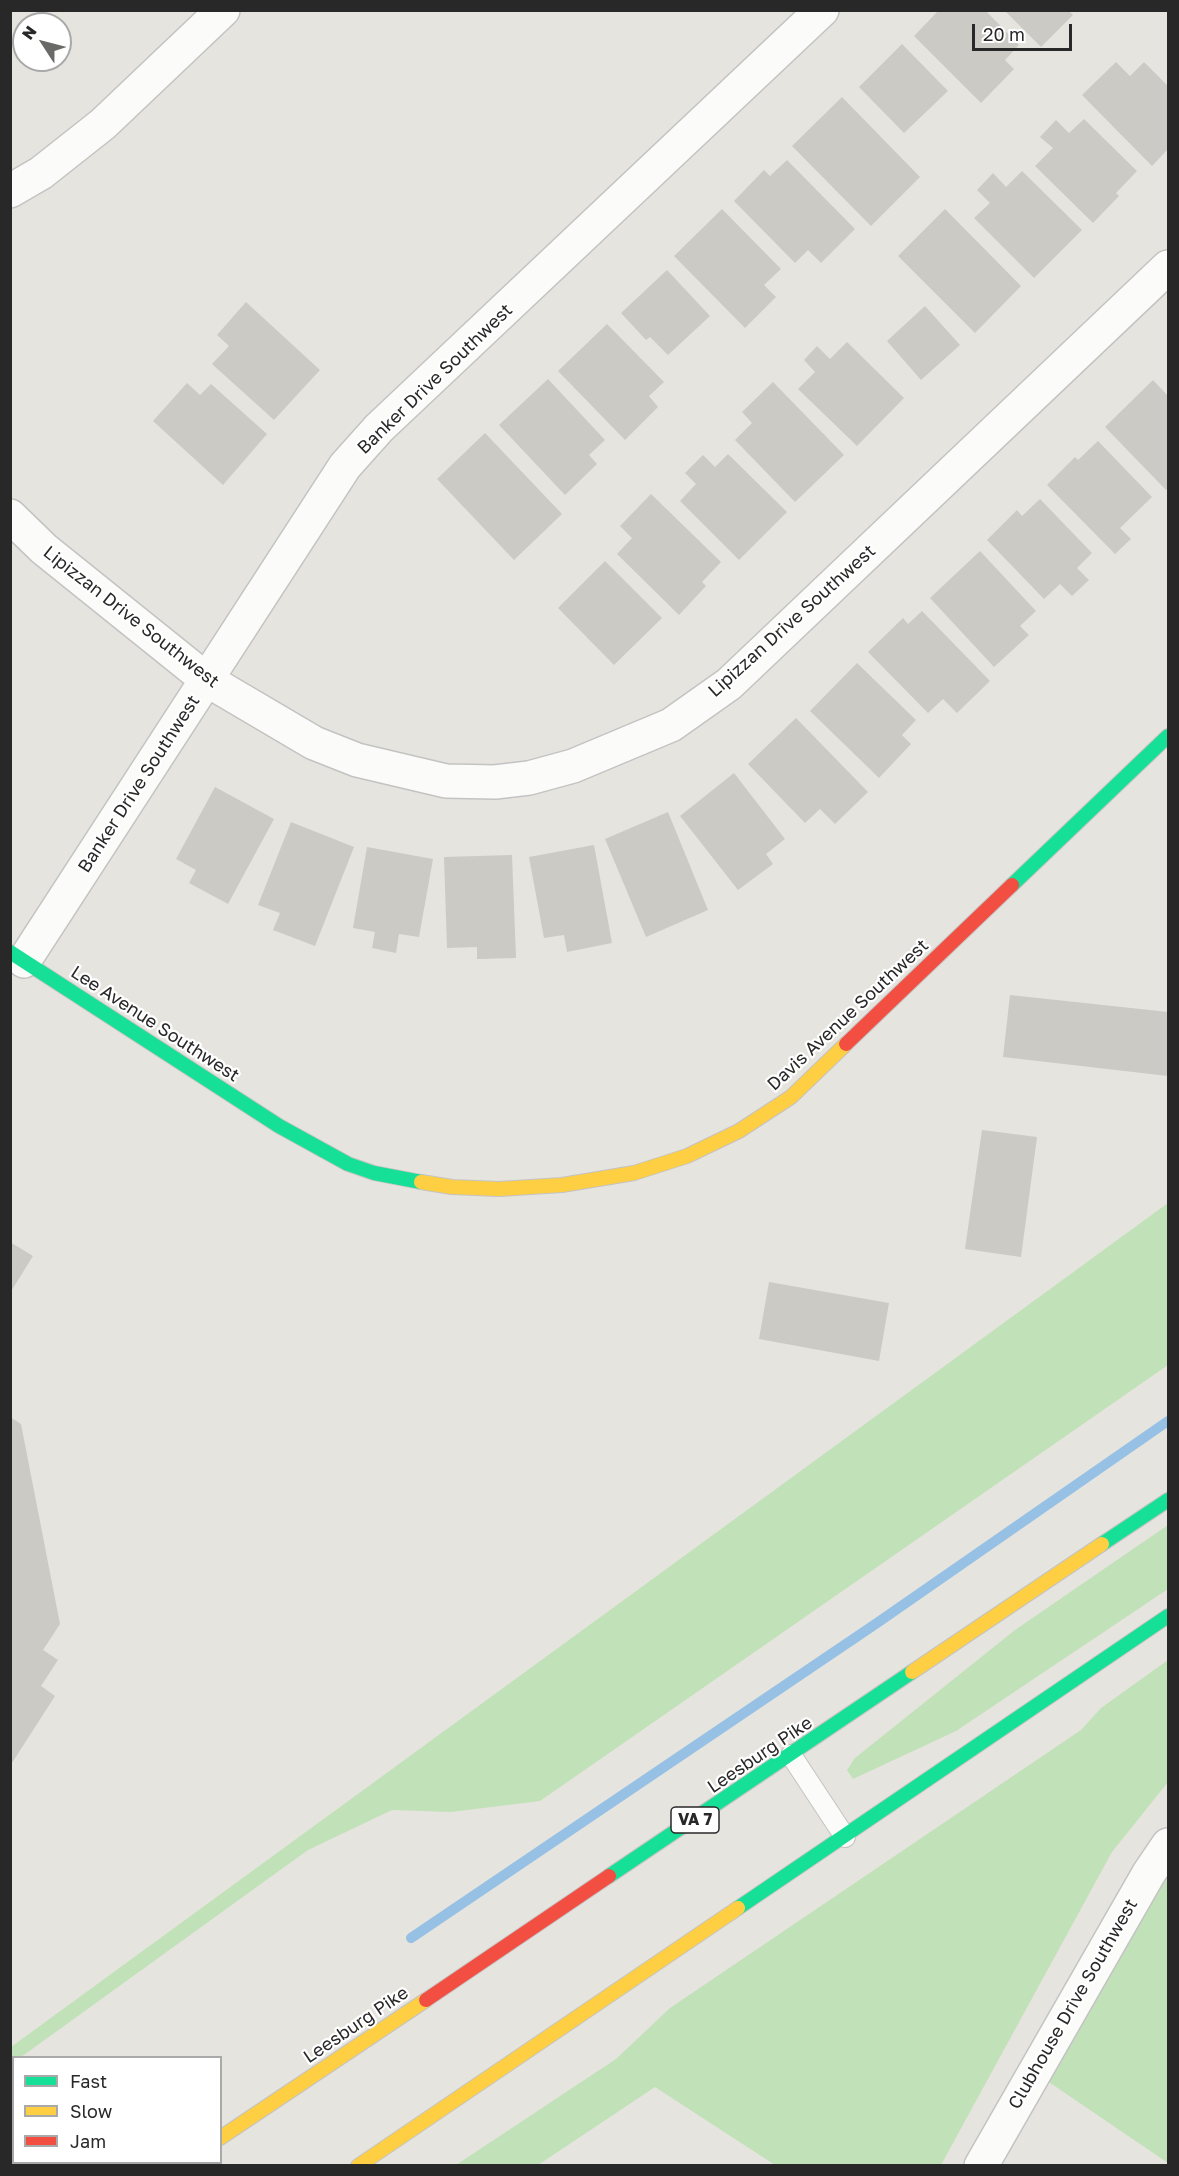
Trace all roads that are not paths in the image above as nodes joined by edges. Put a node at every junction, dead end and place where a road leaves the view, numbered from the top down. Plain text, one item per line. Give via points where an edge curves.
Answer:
1 (223, 10) edge
2 (822, 10) edge
3 (10, 191) edge
4 (1168, 267) edge
5 (10, 516) edge
6 (207, 680) junction
7 (1168, 736) edge
8 (17, 956) edge
9 (279, 1126) joint
10 (1168, 1500) edge
11 (1168, 1616) edge
12 (791, 1755) junction
13 (845, 1836) junction
14 (1168, 1845) edge
15 (222, 2137) edge
16 (358, 2166) edge
17 (981, 2166) edge

1 - 3 street via 103,124
2 - 6 street, Banker Drive Southwest via 379,428 345,466
4 - 6 street, Lipizzan Drive Southwest via 729,684 671,725 573,766 529,778 446,781 357,760 314,743
5 - 6 street, Lipizzan Drive Southwest via 44,549
6 - 8 street, Banker Drive Southwest
7 - 9 main road, Davis Avenue Southwest via 791,1097 739,1131 687,1156 634,1173 562,1185 452,1187 374,1173 348,1164
8 - 9 main road, Lee Avenue Southwest
10 - 12 main road, Leesburg Pike / VA 7
11 - 13 main road
12 - 13 lane
12 - 15 main road, Leesburg Pike / VA 7
13 - 16 main road
14 - 17 street, Clubhouse Drive Southwest

